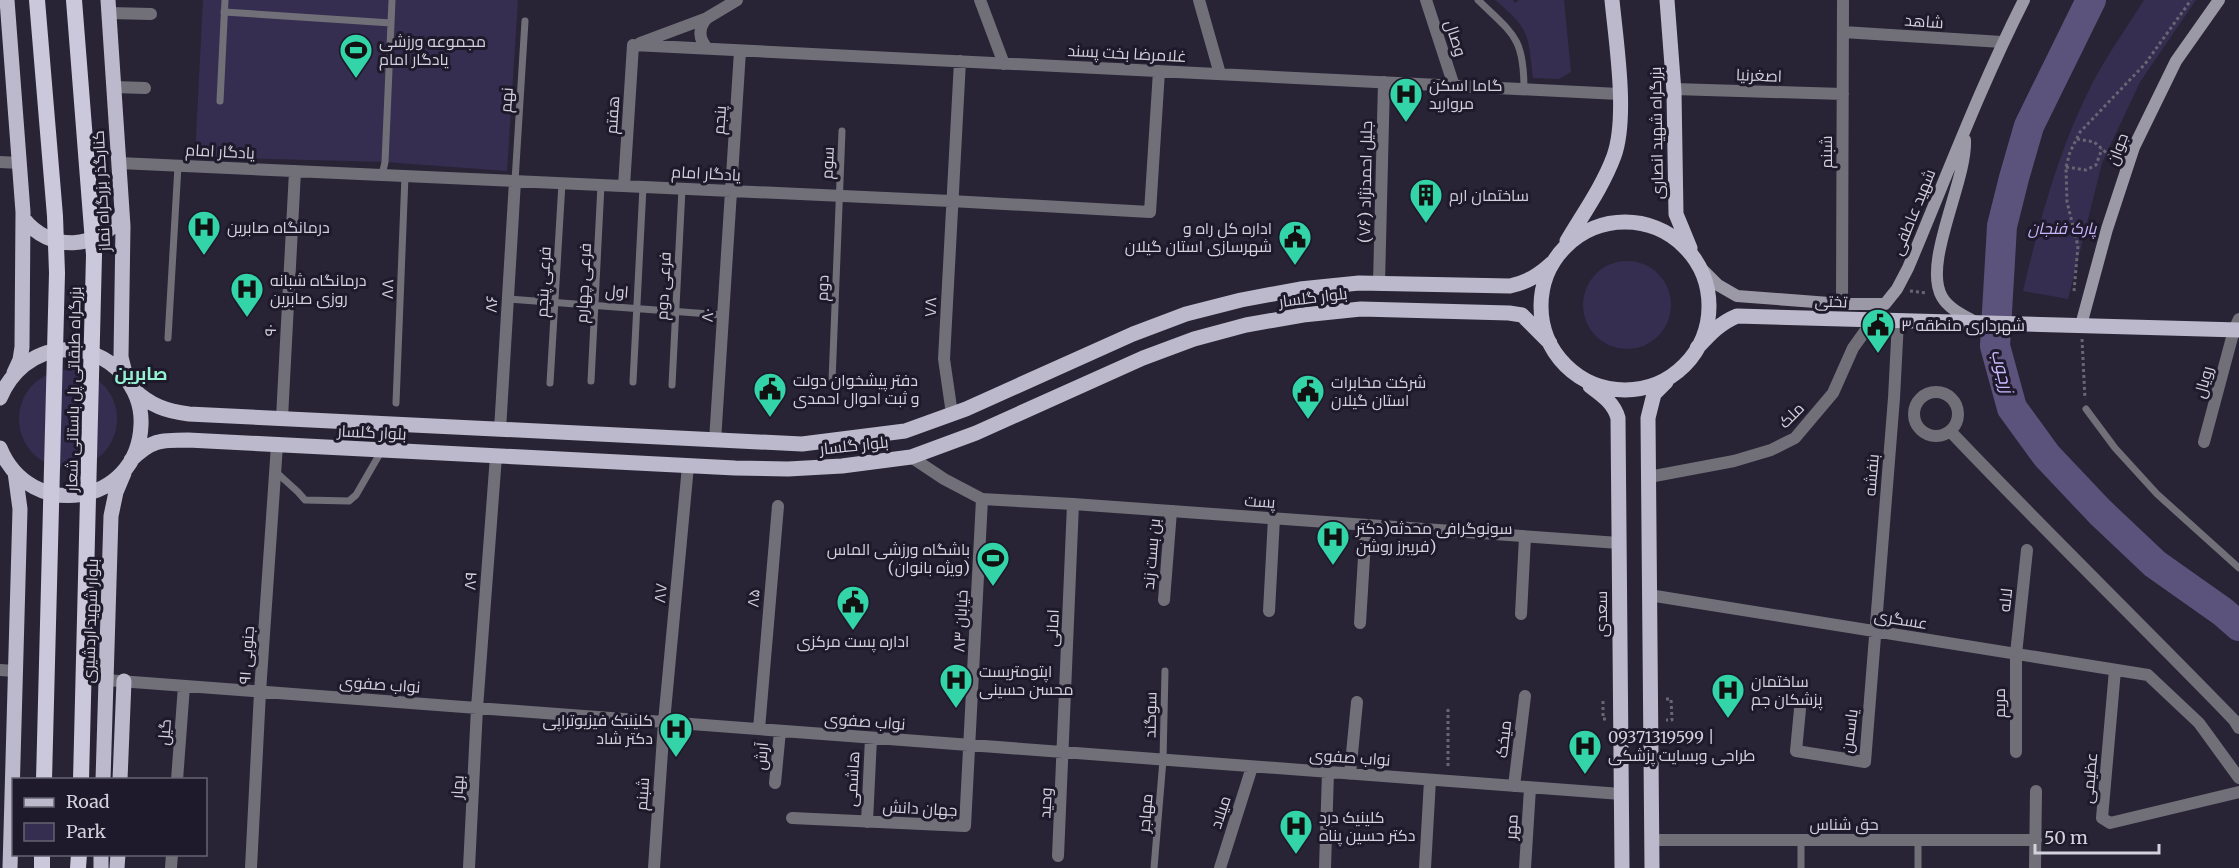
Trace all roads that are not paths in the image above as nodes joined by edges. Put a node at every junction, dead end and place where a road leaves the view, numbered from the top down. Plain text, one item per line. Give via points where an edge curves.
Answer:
1 (7, 0) edge
2 (37, 0) edge
3 (74, 0) edge
4 (225, 0) edge
5 (392, 0) edge
6 (980, 0) edge
7 (1199, 0) edge
8 (1426, 0) edge
9 (1478, 0) edge
10 (1612, 0) edge
11 (1667, 0) edge
12 (1844, 0) edge
13 (2024, 0) edge
14 (2219, 0) edge
15 (730, 2) edge
16 (108, 6) edge
17 (224, 12) junction
18 (151, 14) dead end
19 (707, 18) junction
20 (525, 21) dead end
21 (391, 23) junction
22 (1843, 32) junction
23 (2002, 42) junction
24 (633, 45) junction
25 (708, 49) junction
26 (740, 51) junction
27 (960, 62) junction
28 (1004, 64) junction
29 (1158, 71) junction
30 (1220, 74) junction
31 (1384, 82) junction
32 (1454, 86) junction
33 (114, 87) junction
34 (145, 88) dead end
35 (1524, 89) junction
36 (1674, 89) junction
37 (1619, 94) junction
38 (1843, 94) junction
39 (220, 100) dead end
40 (1964, 130) junction
41 (842, 131) dead end
42 (0, 162) edge
43 (119, 163) junction
44 (20, 164) junction
45 (178, 166) junction
46 (295, 171) junction
47 (382, 175) junction
48 (405, 176) junction
49 (515, 181) junction
50 (562, 183) junction
51 (601, 185) junction
52 (624, 186) junction
53 (643, 187) junction
54 (682, 189) junction
55 (731, 191) junction
56 (839, 196) junction
57 (951, 201) junction
58 (122, 215) junction
59 (23, 218) junction
60 (1562, 250) junction
61 (1552, 263) junction
62 (1698, 264) junction
63 (1379, 283) junction
64 (508, 299) junction
65 (555, 303) junction
66 (1842, 304) junction
67 (1885, 304) joint
68 (596, 306) junction
69 (638, 309) junction
70 (675, 312) junction
71 (723, 315) junction
72 (1873, 320) junction
73 (1898, 321) junction
74 (1975, 322) junction
75 (2081, 325) junction
76 (2237, 326) edge
77 (168, 338) dead end
78 (1550, 343) junction
79 (1697, 348) junction
80 (1678, 371) junction
81 (1579, 376) junction
82 (591, 381) dead end
83 (832, 381) dead end
84 (633, 382) dead end
85 (550, 383) dead end
86 (130, 385) junction
87 (672, 385) dead end
88 (4, 387) edge
89 (1894, 398) junction
90 (396, 403) dead end
91 (2086, 409) road end
92 (1914, 411) junction
93 (952, 414) junction
94 (282, 418) junction
95 (500, 430) junction
96 (1950, 431) junction
97 (715, 441) junction
98 (2204, 442) dead end
99 (277, 445) junction
100 (0, 448) edge
101 (382, 450) junction
102 (0, 455) edge
103 (495, 456) junction
104 (911, 457) junction
105 (129, 463) junction
106 (688, 466) junction
107 (12, 470) junction
108 (276, 472) junction
109 (1649, 477) junction
110 (982, 499) junction
111 (1074, 504) junction
112 (778, 506) dead end
113 (1171, 511) junction
114 (1274, 518) junction
115 (1366, 525) junction
116 (1525, 537) junction
117 (1619, 543) junction
118 (2027, 549) dead end
119 (2239, 568) edge
120 (1649, 595) junction
121 (1164, 600) dead end
122 (1269, 611) dead end
123 (1521, 614) dead end
124 (1360, 623) dead end
125 (1874, 631) junction
126 (2016, 654) junction
127 (2115, 670) junction
128 (8, 671) edge
129 (1165, 671) dead end
130 (106, 680) junction
131 (124, 681) junction
132 (184, 686) junction
133 (260, 692) junction
134 (1525, 696) dead end
135 (1356, 702) dead end
136 (477, 708) junction
137 (1800, 709) dead end
138 (664, 722) junction
139 (2239, 728) edge
140 (759, 729) junction
141 (780, 731) junction
142 (871, 738) junction
143 (970, 745) junction
144 (2016, 752) dead end
145 (1064, 753) junction
146 (1163, 760) junction
147 (1252, 767) junction
148 (1328, 772) junction
149 (1350, 774) junction
150 (44, 778) edge
151 (81, 778) edge
152 (103, 778) edge
153 (120, 778) edge
154 (177, 778) edge
155 (2239, 778) edge
156 (1430, 780) junction
157 (775, 783) dead end
158 (1514, 786) junction
159 (1530, 788) junction
160 (2036, 791) dead end
161 (2239, 792) edge
162 (1621, 795) junction
163 (792, 818) dead end
164 (867, 822) junction
165 (12, 826) edge
166 (1652, 840) junction
167 (1801, 840) junction
168 (1918, 840) junction
169 (2036, 840) junction
170 (1058, 856) dead end
171 (10, 868) edge
172 (251, 868) edge
173 (469, 868) edge
174 (654, 868) edge
175 (1154, 868) edge
176 (1220, 868) edge
177 (1325, 868) edge
178 (1425, 868) edge
179 (1526, 868) edge
180 (1622, 868) edge
181 (1652, 868) edge
182 (1801, 868) edge
183 (1918, 868) edge
184 (2035, 868) edge

1 - 44 main road
2 - 150 highway, بزرگراه طبقاتی پل باستانی شعار via 57,273
3 - 151 highway, بزرگراه طبقاتی پل باستانی شعار via 94,269
4 - 17 lane
5 - 21 lane
6 - 28 street
7 - 30 street
8 - 32 street, وصال
9 - 35 lane via 1515,35 1522,53
10 - 37 main road
11 - 36 main road, بزرگراه شهید انصاری
12 - 22 street, شبنم
13 - 23 main road, شهید عاطفی
14 - 75 main road, جوان via 2176,61 2134,147
15 - 19 street
16 - 18 street
16 - 33 main road, کنارگذر بزرگراه نماز
17 - 21 lane
17 - 39 lane
19 - 24 street
19 - 25 street via 700,34
20 - 49 lane, نهم
21 - 47 lane
22 - 23 street, شاهد
22 - 38 street, شبنم
23 - 40 main road, شهید عاطفی
24 - 25 street, غلامرضا بخت پسند
24 - 52 street, هفتم
25 - 26 street, غلامرضا بخت پسند
26 - 27 street, غلامرضا بخت پسند
26 - 55 street, پنجم
27 - 28 street, غلامرضا بخت پسند
27 - 57 street
28 - 29 street, غلامرضا بخت پسند
29 - 30 street, غلامرضا بخت پسند
29 - 57 street, یادگار امام via 1150,212
30 - 31 street, غلامرضا بخت پسند
31 - 32 street, غلامرضا بخت پسند
31 - 63 street, جلیل احمدنژاد (۷۶)
32 - 35 street, غلامرضا بخت پسند
33 - 34 street
33 - 43 main road, کنارگذر بزرگراه نماز
35 - 37 street, غلامرضا بخت پسند
36 - 38 street, اصغرنیا
36 - 62 main road, بزرگراه شهید انصاری via 1676,214
37 - 60 main road via 1621,123 1614,156
38 - 66 street, شبنم
40 - 67 main road, شهید عاطفی via 1912,259
40 - 74 main road, شهید عاطفی via 1966,143 1937,275 1944,299
41 - 56 lane, سوم
42 - 44 street
43 - 45 street, یادگار امام
43 - 58 main road, کنارگذر بزرگراه نماز
44 - 59 main road
45 - 46 street, یادگار امام
45 - 77 lane
46 - 47 street, یادگار امام
46 - 94 street, ۹۰
47 - 48 street, یادگار امام
48 - 49 street, یادگار امام
48 - 90 lane, ۸۸
49 - 50 street, یادگار امام
49 - 64 street, ۸۶
50 - 51 street, یادگار امام
50 - 65 lane, فرعی پنجم
51 - 52 street, یادگار امام
51 - 68 lane, فرعی چهارم
52 - 53 street, یادگار امام
53 - 54 street, یادگار امام
53 - 69 lane
54 - 55 street, یادگار امام
54 - 70 lane, فرعی دوم
55 - 56 street, یادگار امام
55 - 71 street, ۸۰
56 - 57 street, یادگار امام
56 - 83 lane, دوم
57 - 93 street, ۷۸ via 944,359
58 - 59 main road via 100,236 72,243 44,237
58 - 86 main road, کنارگذر بزرگراه نماز via 121,357
59 - 88 main road via 21,353
60 - 61 main road
60 - 62 main road via 1596,226 1632,222 1666,232
61 - 63 main road, بلوار گلسار via 1537,277 1510,286
61 - 78 main road via 1541,300
62 - 66 main road, تختی via 1718,285 1737,296
62 - 79 main road via 1706,283 1709,307
63 - 93 main road, بلوار گلسار via 1300,289 1186,314
64 - 65 lane, اول
64 - 95 street, ۸۶
65 - 68 lane, اول
65 - 85 lane, فرعی پنجم
66 - 67 main road, تختی
68 - 69 lane, اول
68 - 82 lane, فرعی چهارم
69 - 70 lane, اول
69 - 84 lane
70 - 71 lane, اول
70 - 87 lane, فرعی دوم
71 - 97 street, ۸۰
72 - 73 main road, تختی
72 - 79 main road, تختی via 1737,316 1715,328
72 - 109 street, ملک via 1853,348 1833,393 1795,438 1734,461
73 - 74 main road, تختی
73 - 89 street, بنفشه
74 - 75 main road, تختی
75 - 76 main road, تختی
76 - 98 street, رویال
78 - 81 main road via 1562,362
78 - 104 main road, بلوار گلسار via 1522,315 1509,313 1361,309 1246,325 1143,358 976,433
79 - 80 main road
80 - 81 main road via 1658,383 1632,390 1604,387
80 - 109 main road via 1651,401
81 - 117 main road, سعدی via 1608,401 1618,418
86 - 88 main road, بلوار گلسار via 102,358 70,350 53,351 23,365
86 - 94 main road, بلوار گلسار via 153,405 174,412
86 - 105 main road, کنارگذر بزرگراه نماز via 141,422 138,444
89 - 92 street
89 - 125 street, بنفشه
91 - 119 lane via 2157,494
92 - 96 street via 1915,420 1925,433 1934,436
92 - 96 street via 1924,396 1942,393 1956,405 1958,414
93 - 97 main road, بلوار گلسار via 905,431 821,442
94 - 95 main road, بلوار گلسار
95 - 97 main road, بلوار گلسار
96 - 139 street
99 - 101 main road, بلوار گلسار
99 - 105 main road, بلوار گلسار via 165,441 146,446
99 - 108 street, ۹۱ جنوبی
100 - 107 main road
101 - 103 main road, بلوار گلسار
101 - 108 lane via 349,501 304,500
102 - 107 main road
103 - 106 main road, بلوار گلسار
103 - 136 street, ۸۹
104 - 106 main road, بلوار گلسار via 788,469
104 - 110 street, پست
105 - 107 main road, بلوار گلسار via 108,484 76,496 42,491
105 - 130 main road, بلوار شهید اردشیری via 117,487 112,513
106 - 138 street, ۸۷
107 - 128 main road via 20,509
108 - 133 street, ۹۱ جنوبی
109 - 120 main road
110 - 111 street, پست
110 - 143 street, خیابان ۸۳
111 - 113 street, پست
111 - 145 street, امانی
112 - 140 street, ۸۵
113 - 114 street, پست
113 - 121 street, بن بست زند
114 - 115 street, پست
114 - 122 street
115 - 116 street, پست
115 - 124 street
116 - 117 street, پست
116 - 123 street
117 - 162 main road, سعدی
118 - 126 street, لاله
120 - 125 street, عسگری
120 - 166 main road
125 - 126 street, عسگری
125 - 137 street, یاسمن via 1865,762 1796,751
126 - 127 street, عسگری
126 - 144 street, مریم
127 - 155 street, عسگری via 2148,675 2199,723
127 - 161 street, عظیمی via 2102,818 2105,822
128 - 165 main road
129 - 146 lane, سوگند
130 - 131 street, نواب صفوی
130 - 152 main road, بلوار شهید اردشیری
131 - 132 street, نواب صفوی
131 - 153 main road
132 - 133 street, نواب صفوی
132 - 154 street, گیل
133 - 136 street, نواب صفوی
133 - 172 street, ۹۱ جنوبی
134 - 158 street, میخک
135 - 149 street
136 - 138 street, نواب صفوی
136 - 173 street, بهار
138 - 140 street, نواب صفوی
138 - 174 street, شبنم
140 - 141 street, نواب صفوی
141 - 142 street, نواب صفوی
141 - 157 street, آرش
142 - 143 street, نواب صفوی
142 - 164 street, هاشمی
143 - 145 street, نواب صفوی
143 - 164 street, جهان دانش via 965,826
145 - 146 street, نواب صفوی
145 - 170 street, وحید
146 - 147 street, نواب صفوی
146 - 175 lane, مهاجر
147 - 148 street, نواب صفوی
147 - 176 street, میلاد
148 - 149 street, نواب صفوی
148 - 177 street
149 - 156 street, نواب صفوی
156 - 158 street, نواب صفوی
156 - 178 street
158 - 159 street, نواب صفوی
159 - 162 street, نواب صفوی
159 - 179 street, مهر
160 - 169 street
162 - 180 main road, سعدی
163 - 164 street, جهان دانش
165 - 171 main road
166 - 167 street, حق شناس
166 - 181 main road
167 - 168 street, حق شناس
167 - 182 lane
168 - 169 street, حق شناس
168 - 183 lane
169 - 184 street

